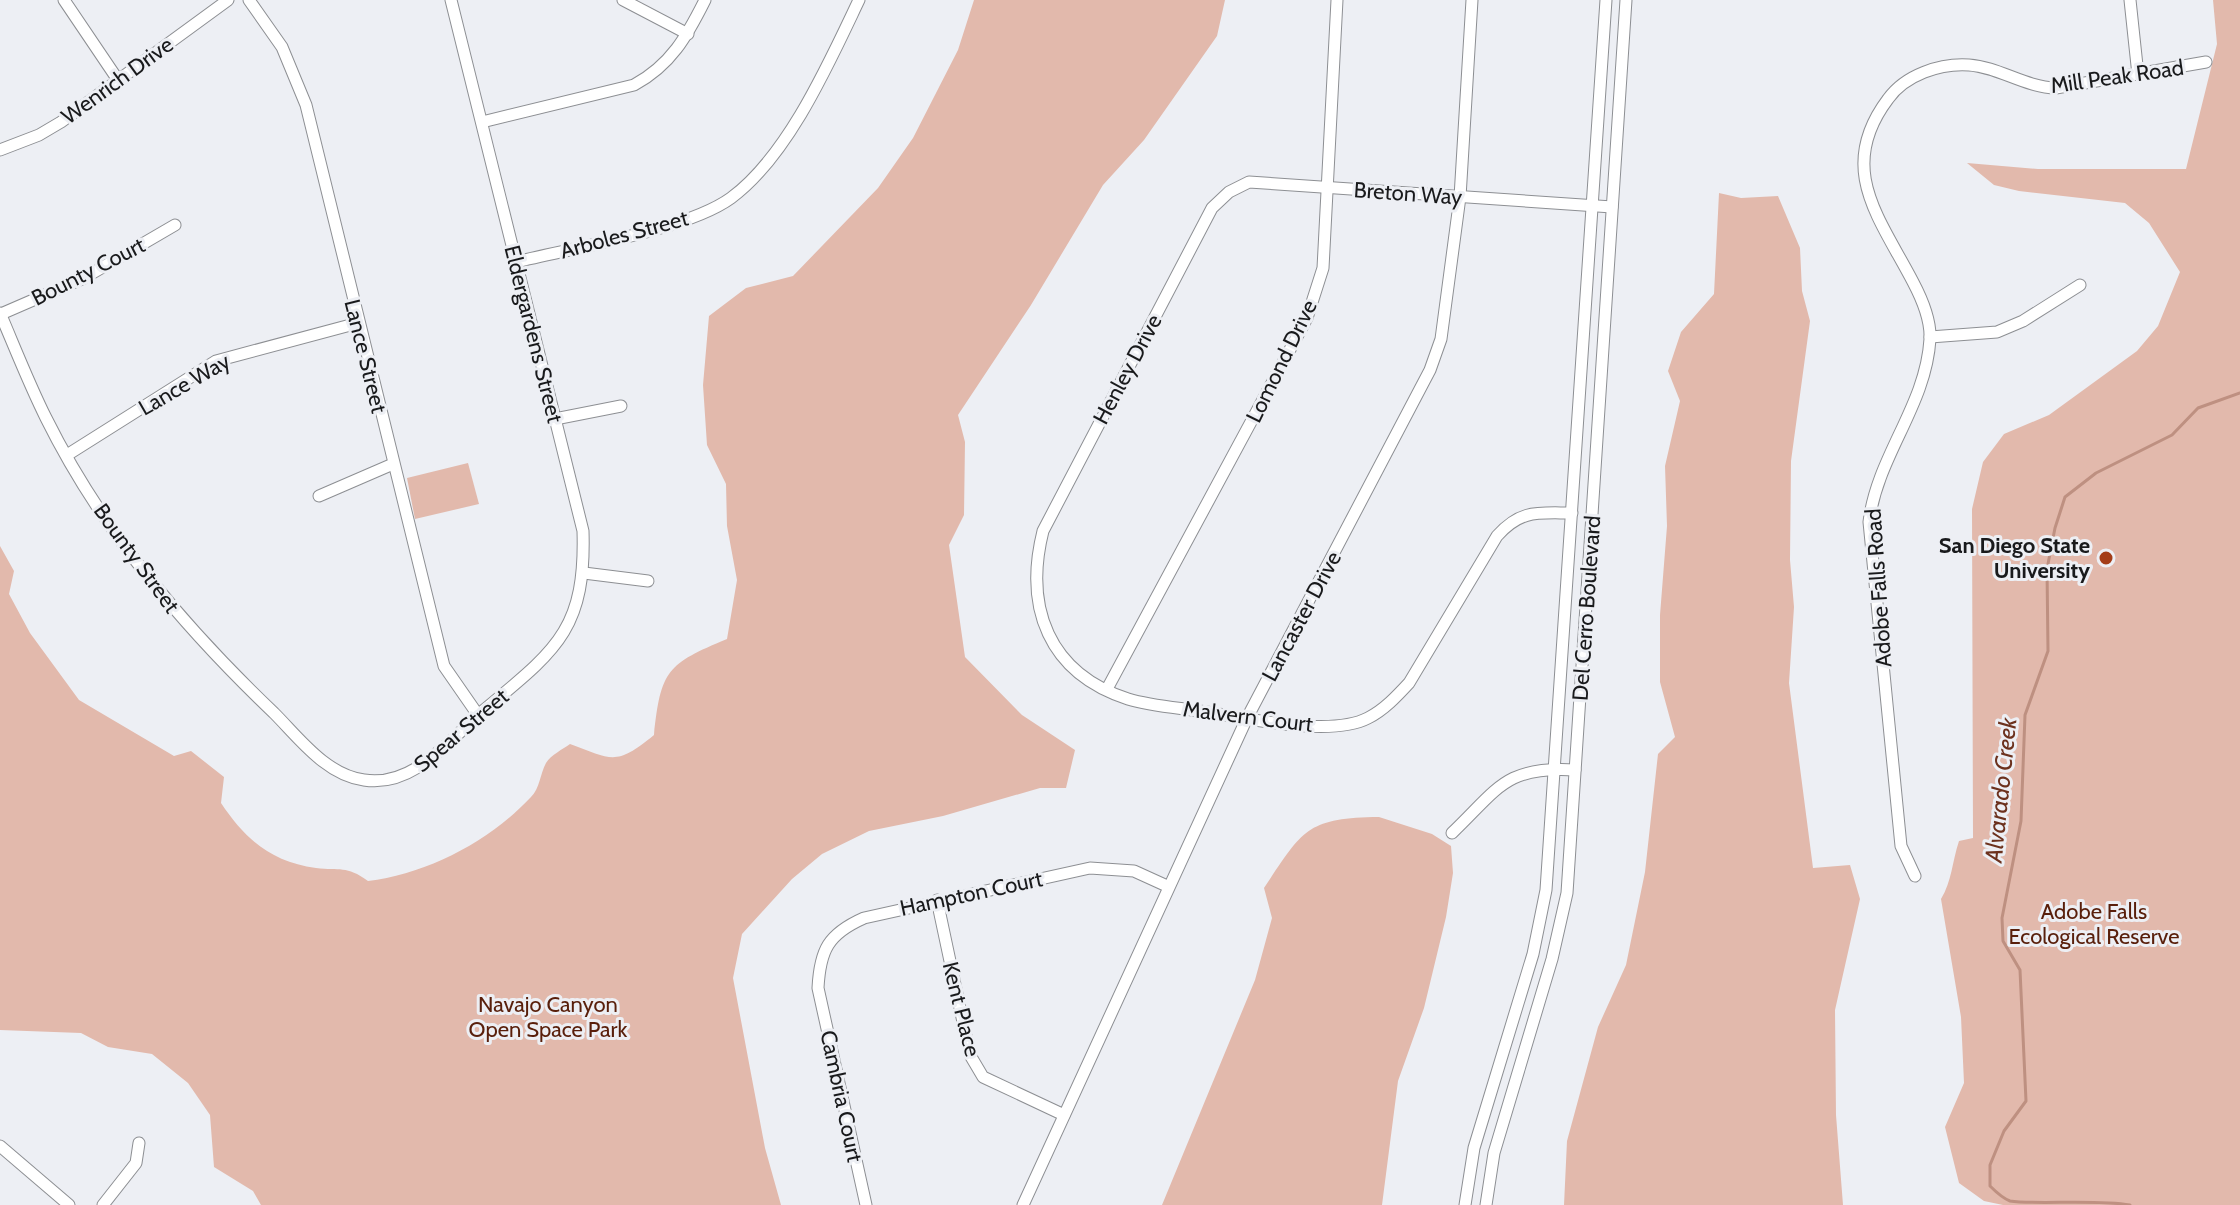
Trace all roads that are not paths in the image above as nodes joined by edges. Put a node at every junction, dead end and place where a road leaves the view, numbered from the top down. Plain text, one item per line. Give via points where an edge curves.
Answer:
1 (64, 0) edge
2 (228, 0) edge
3 (249, 0) edge
4 (451, 0) edge
5 (623, 0) edge
6 (705, 0) edge
7 (859, 0) edge
8 (1337, 0) edge
9 (1472, 0) edge
10 (1606, 0) edge
11 (1626, 0) edge
12 (2130, 0) edge
13 (688, 34) junction
14 (2206, 62) dead end
15 (1983, 67) joint
16 (2138, 75) junction
17 (118, 80) junction
18 (482, 122) junction
19 (0, 150) edge
20 (1326, 187) junction
21 (1460, 197) junction
22 (1591, 206) junction
23 (1612, 207) junction
24 (1212, 208) joint
25 (175, 225) dead end
26 (516, 262) junction
27 (2080, 285) dead end
28 (0, 314) edge
29 (358, 323) junction
30 (1930, 337) junction
31 (621, 406) dead end
32 (555, 419) junction
33 (67, 455) junction
34 (393, 464) junction
35 (319, 496) dead end
36 (1572, 513) junction
37 (1043, 531) joint
38 (584, 573) junction
39 (648, 581) dead end
40 (543, 661) joint
41 (1107, 689) junction
42 (478, 715) junction
43 (1247, 718) junction
44 (327, 764) joint
45 (1554, 769) junction
46 (1575, 770) junction
47 (1452, 833) dead end
48 (1915, 876) dead end
49 (1167, 886) junction
50 (937, 900) junction
51 (818, 988) joint
52 (1064, 1115) junction
53 (139, 1143) dead end
54 (0, 1146) edge
55 (69, 1205) edge
56 (103, 1205) edge
57 (866, 1205) edge
58 (1023, 1205) edge
59 (1465, 1205) edge
60 (1486, 1205) edge

1 - 17 street
2 - 17 street, Wenrich Drive
3 - 29 street, Lance Street via 282,47 306,105
4 - 18 street, Eldergardens Street
5 - 13 street
6 - 13 street
7 - 26 street, Arboles Street via 806,108 731,199 688,220
8 - 20 street, Lomond Drive
9 - 21 street, Lancaster Drive
10 - 22 street, Del Cerro Boulevard
11 - 23 street, Del Cerro Boulevard
12 - 16 street
13 - 18 street via 677,52 634,85
14 - 16 street, Mill Peak Road
15 - 16 street, Mill Peak Road via 2033,87
15 - 30 street, Adobe Falls Road via 1946,66 1913,78 1894,91 1864,142 1866,192 1925,304
17 - 19 street, Wenrich Drive via 39,135
18 - 26 street, Eldergardens Street
20 - 21 street, Breton Way
20 - 24 street, Breton Way via 1249,182
20 - 41 street, Lomond Drive via 1323,268 1307,318
21 - 22 street, Breton Way
21 - 43 street, Lancaster Drive via 1441,339 1430,370
22 - 23 street, Breton Way
22 - 36 street, Del Cerro Boulevard
23 - 46 street, Del Cerro Boulevard
24 - 37 street, Henley Drive
25 - 28 street, Bounty Court via 84,278
26 - 32 street, Eldergardens Street
27 - 30 street via 1997,332
28 - 33 street, Bounty Street
29 - 33 street, Lance Way via 216,361
29 - 34 street, Lance Street
30 - 48 street, Adobe Falls Road via 1923,383 1879,474 1869,522 1901,846
31 - 32 street
32 - 38 street, Eldergardens Street via 583,531
33 - 44 street, Bounty Street via 151,583 208,650
34 - 35 street
34 - 42 street, Lance Street via 444,666
36 - 43 street, Malvern Court via 1524,514 1508,523 1409,683 1369,718 1319,726
36 - 45 street, Del Cerro Boulevard
37 - 41 street, Malvern Court via 1035,563 1035,599 1042,622 1060,655 1087,680
38 - 39 street
38 - 40 street, Eldergardens Street via 571,621
40 - 42 street, Spear Street
41 - 43 street, Malvern Court via 1128,699
42 - 44 street, Spear Street via 410,774 365,780
43 - 49 street, Lancaster Drive
45 - 46 street
45 - 47 street via 1531,769 1510,778
45 - 59 street, Del Cerro Boulevard via 1546,890 1533,954 1474,1148
46 - 60 street, Del Cerro Boulevard via 1567,893 1494,1153
49 - 50 street, Hampton Court via 1134,871 1090,868
49 - 52 street, Lancaster Drive
50 - 51 street, Hampton Court via 845,926 819,962
50 - 52 street, Kent Place via 976,1066 983,1077
51 - 57 street, Cambria Court
52 - 58 street, Lancaster Drive
53 - 56 street via 136,1163
54 - 55 street

